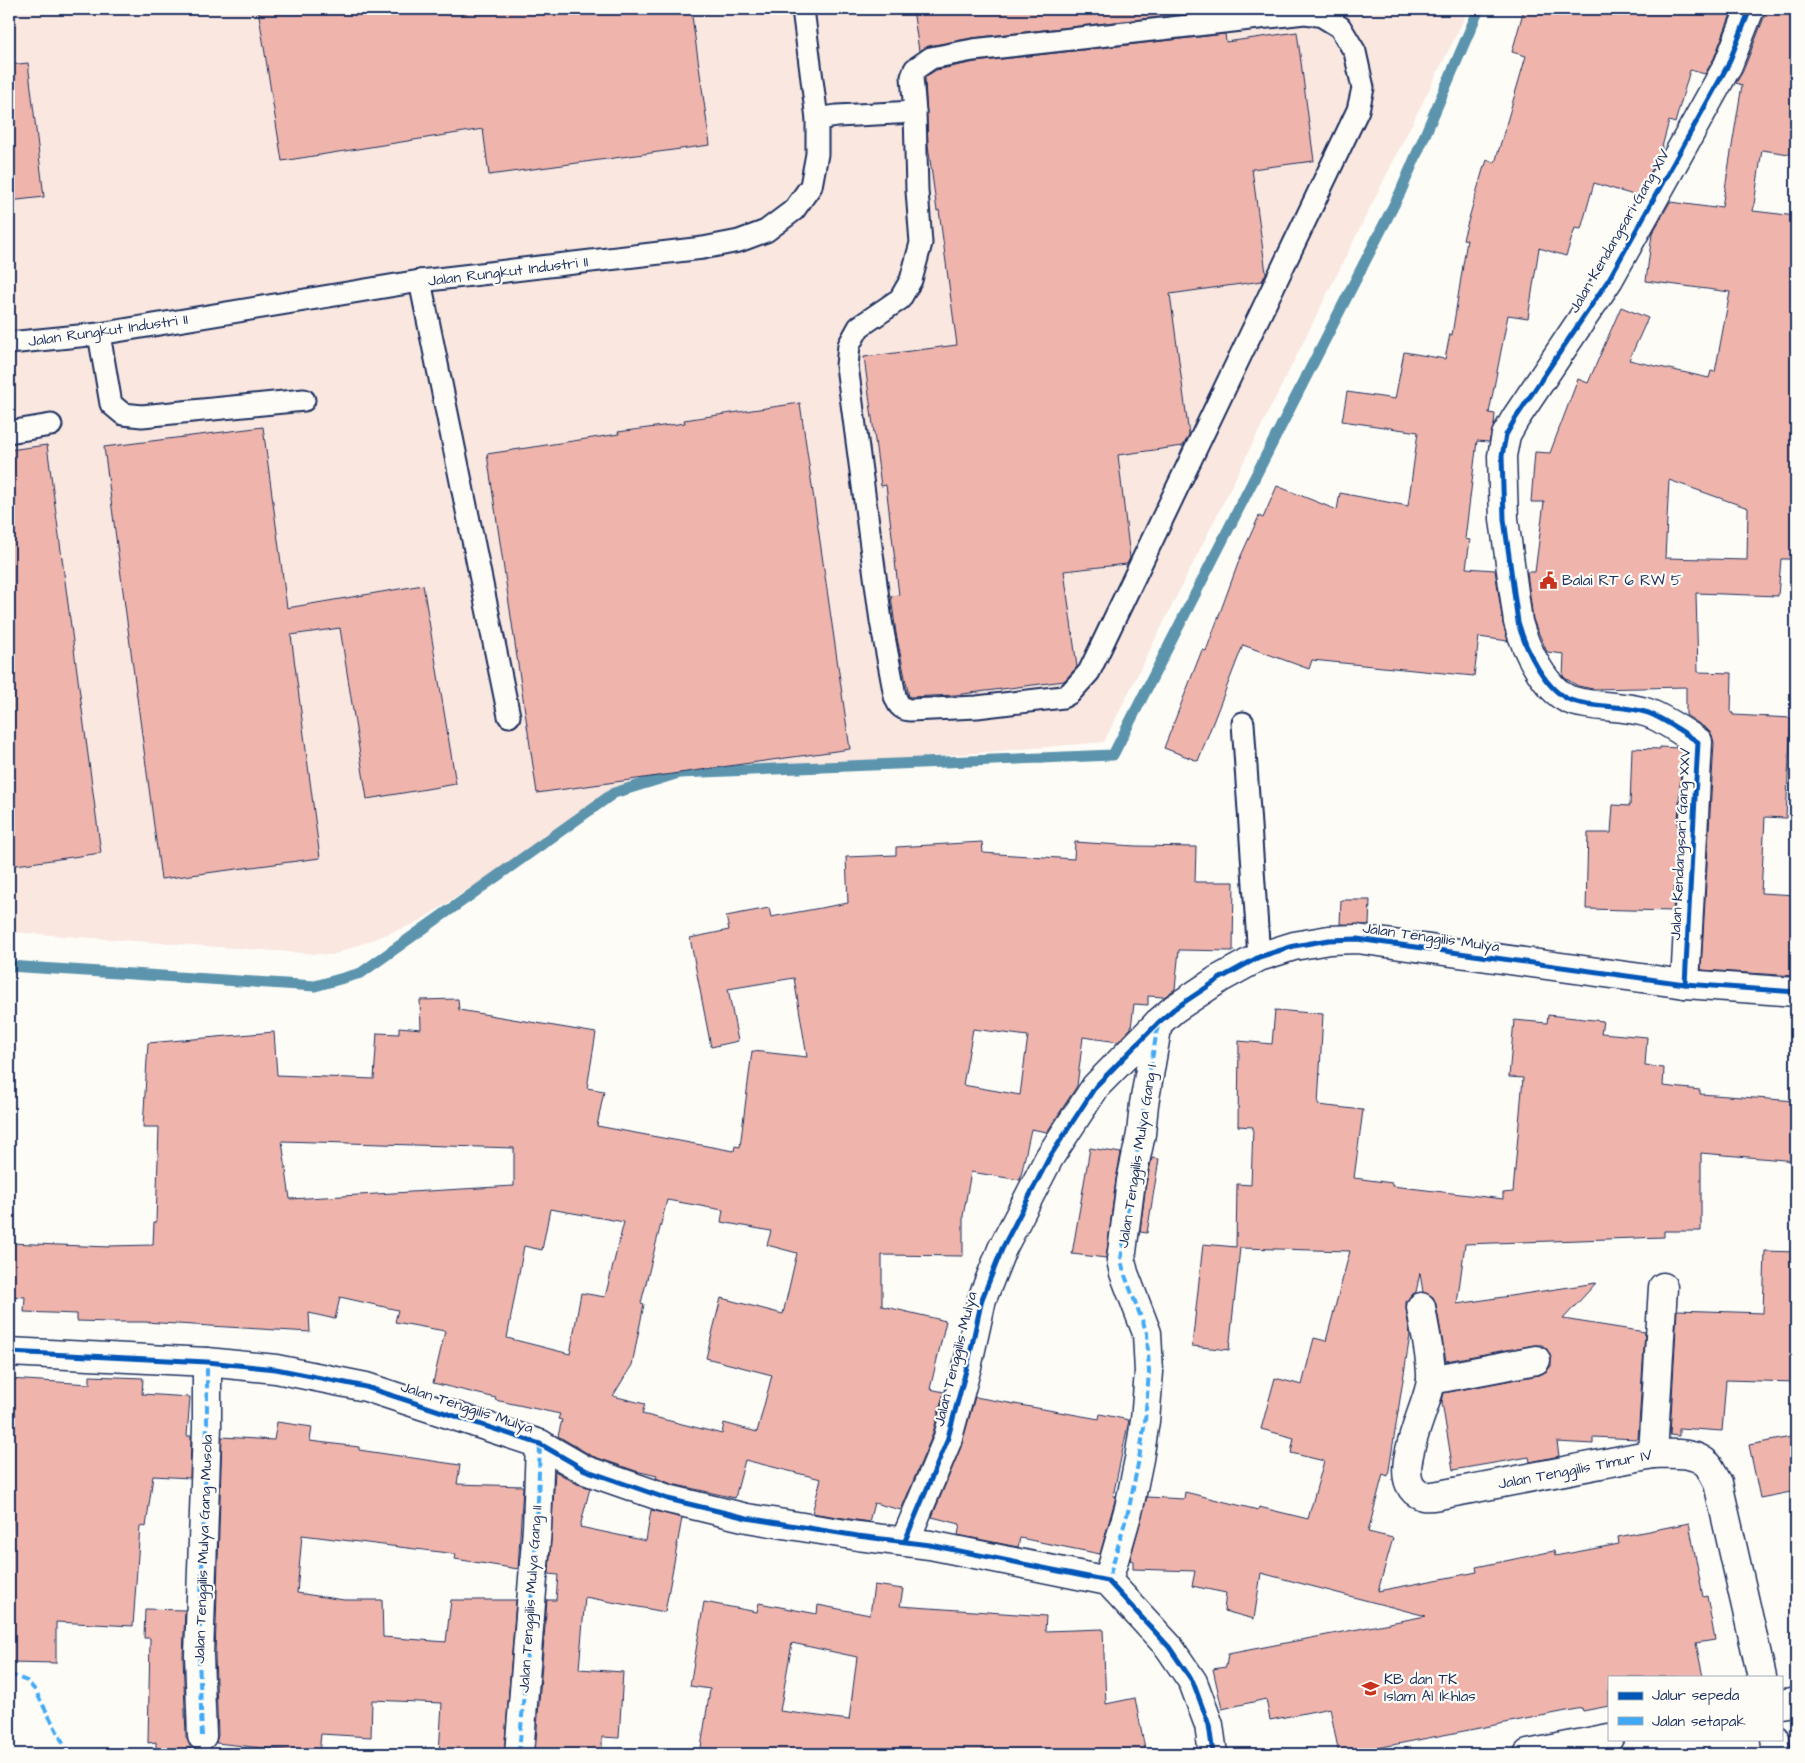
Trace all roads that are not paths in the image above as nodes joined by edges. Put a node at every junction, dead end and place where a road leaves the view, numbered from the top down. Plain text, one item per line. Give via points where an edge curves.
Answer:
1 (803, 9) edge
2 (1750, 9) edge
3 (915, 112) junction
4 (817, 119) junction
5 (420, 281) junction
6 (99, 334) junction
7 (9, 343) edge
8 (304, 400) dead end
9 (50, 425) dead end
10 (9, 432) edge
11 (1504, 519) joint
12 (509, 716) dead end
13 (1243, 723) dead end
14 (1259, 957) junction
15 (1685, 984) junction
16 (1796, 992) edge
17 (1158, 1023) junction
18 (1663, 1287) dead end
19 (1421, 1307) dead end
20 (9, 1352) edge
21 (1536, 1360) dead end
22 (207, 1362) junction
23 (1431, 1380) junction
24 (540, 1444) junction
25 (1653, 1454) junction
26 (905, 1541) junction
27 (1108, 1581) junction
28 (1762, 1676) edge
29 (1796, 1701) edge
30 (1782, 1704) edge
31 (202, 1736) dead end
32 (1608, 1738) edge
33 (1775, 1740) edge
34 (519, 1754) edge
35 (1213, 1754) edge
36 (1528, 1754) edge
37 (1777, 1754) edge

1 - 4 lane, Jalan Rungkut Industri II
2 - 11 street, Jalan Kendangsari Gang XIV via 1728,65 1609,279 1506,435 1502,456
3 - 3 lane via 912,77 915,69 931,58 973,50 1305,13 1322,16 1340,27 1356,52 1363,88 1358,110 1098,656 1089,672 1063,697 977,707 910,710 900,707 895,696 881,621 847,366 849,345 859,327 900,299 911,280 921,243
3 - 4 lane
4 - 5 lane, Jalan Rungkut Industri II via 817,154 811,186 794,210 766,231 738,242 703,248
5 - 6 lane, Jalan Rungkut Industri II
5 - 12 lane
6 - 7 lane, Jalan Rungkut Industri II
6 - 8 lane via 111,404 123,414 142,416
9 - 10 lane
11 - 15 street, Jalan Kendangsari Gang XXV via 1522,637 1549,684 1558,694 1573,701 1646,712 1698,742
13 - 14 lane
14 - 15 street, Jalan Tenggilis Mulya via 1294,946 1357,939
14 - 17 street, Jalan Tenggilis Mulya via 1219,979
15 - 16 street, Jalan Tenggilis Mulya
17 - 26 street, Jalan Tenggilis Mulya via 1096,1086 1049,1158 1002,1249 982,1299 948,1441
17 - 27 street, Jalan Tenggilis Mulya Gang I via 1121,1260 1147,1333 1147,1401 1129,1508
18 - 25 street
19 - 23 street, Jalan Tenggilis Timur IV
20 - 22 street, Jalan Tenggilis Mulya
21 - 23 street
22 - 24 street, Jalan Tenggilis Mulya via 276,1369 366,1387
22 - 31 street, Jalan Tenggilis Mulya Gang Musola via 199,1655
23 - 25 street, Jalan Tenggilis Timur IV via 1406,1467 1408,1483 1413,1490 1425,1496
24 - 26 street, Jalan Tenggilis Mulya via 585,1470 668,1499 747,1518
24 - 34 street, Jalan Tenggilis Mulya Gang II via 537,1528
25 - 28 street, Jalan Tenggilis Timur IV via 1682,1454 1699,1458 1708,1465 1718,1483
26 - 27 street, Jalan Tenggilis Mulya
27 - 35 street via 1169,1647 1193,1682 1209,1725
29 - 30 street
32 - 36 street
33 - 37 street

